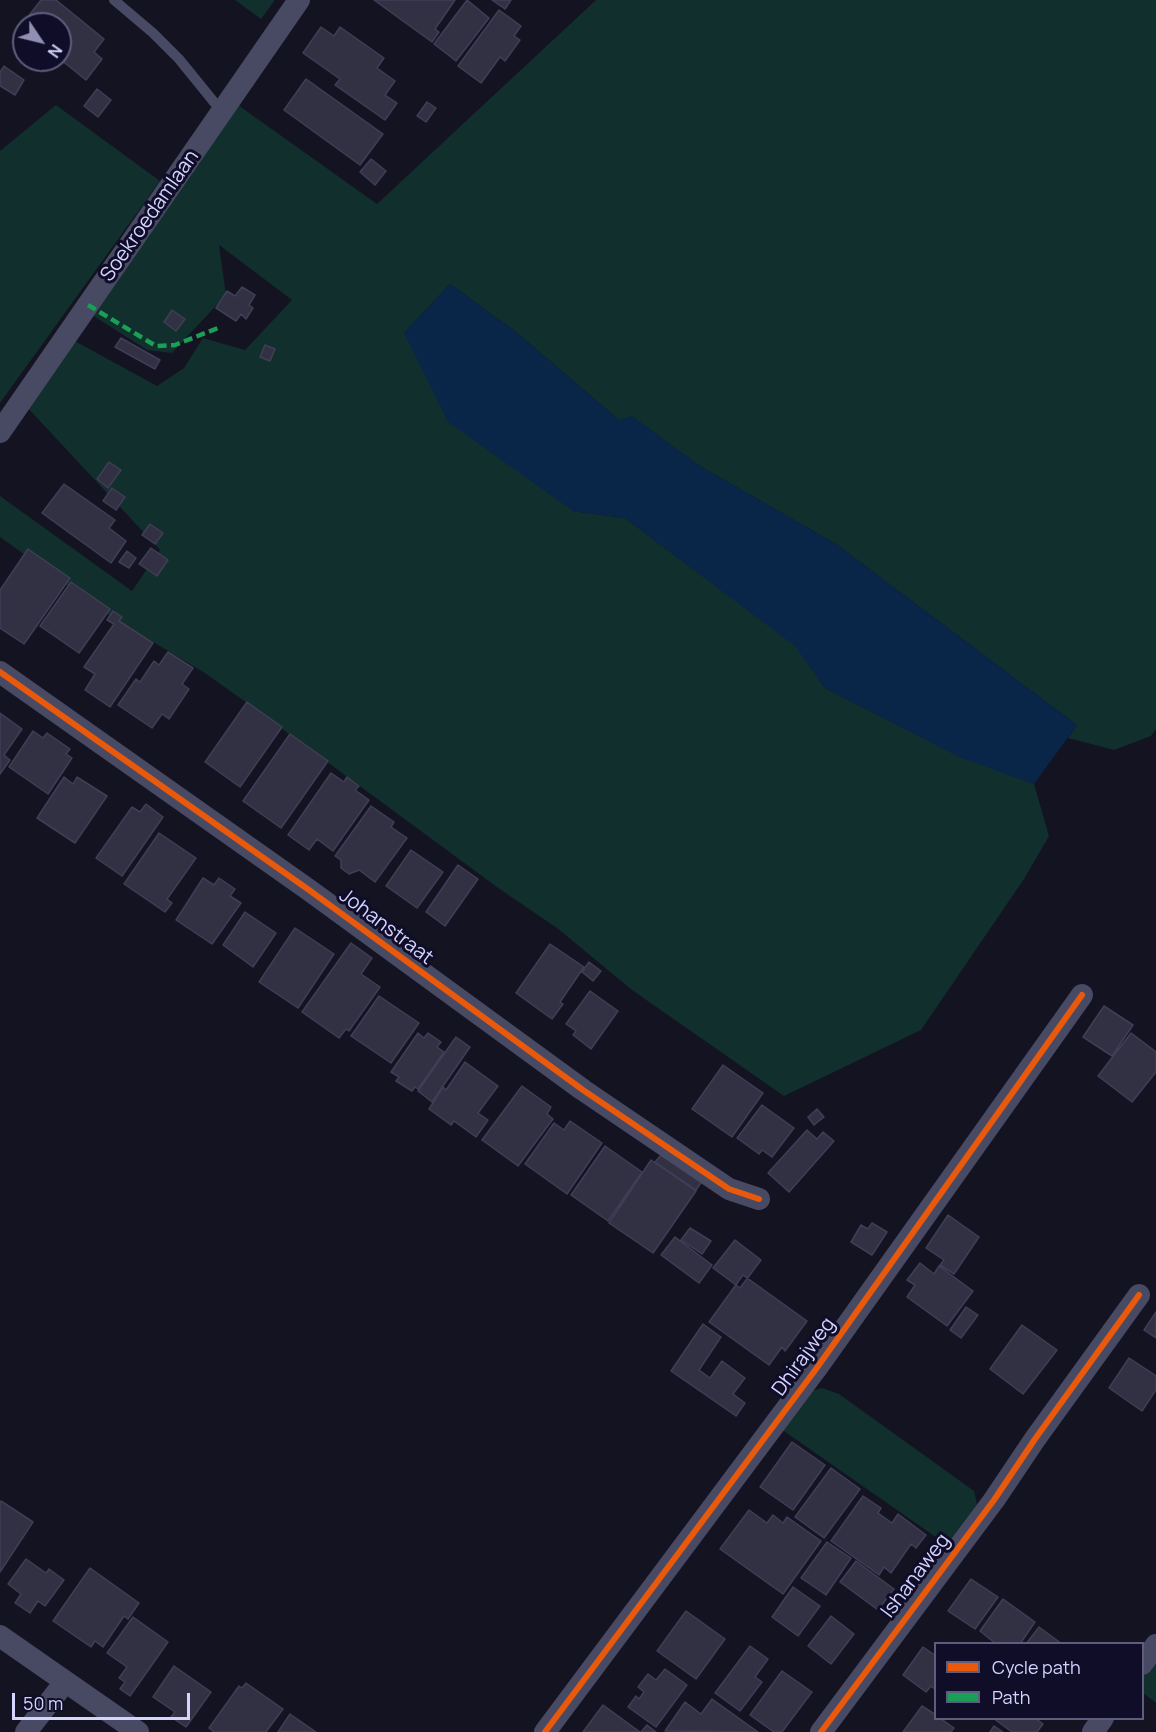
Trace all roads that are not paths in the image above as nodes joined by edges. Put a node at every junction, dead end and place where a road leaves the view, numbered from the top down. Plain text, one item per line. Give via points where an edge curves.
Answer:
1 (114, 0) edge
2 (299, 0) edge
3 (222, 112) junction
4 (0, 432) edge
5 (0, 672) edge
6 (1082, 995) dead end
7 (759, 1199) dead end
8 (1139, 1295) dead end
9 (0, 1636) edge
10 (1156, 1645) edge
11 (1144, 1663) edge
12 (65, 1682) junction
13 (26, 1732) edge
14 (138, 1732) edge
15 (545, 1732) edge
16 (821, 1732) edge

1 - 3 lane via 179,59
2 - 3 street, Soekroedamlaan
3 - 4 street, Soekroedamlaan
5 - 7 street, Johanstraat via 583,1090 729,1189
6 - 15 street, Dhirajweg via 823,1359
8 - 16 street, Ishanaweg via 994,1500
9 - 12 street
10 - 11 street
12 - 13 street
12 - 14 street

